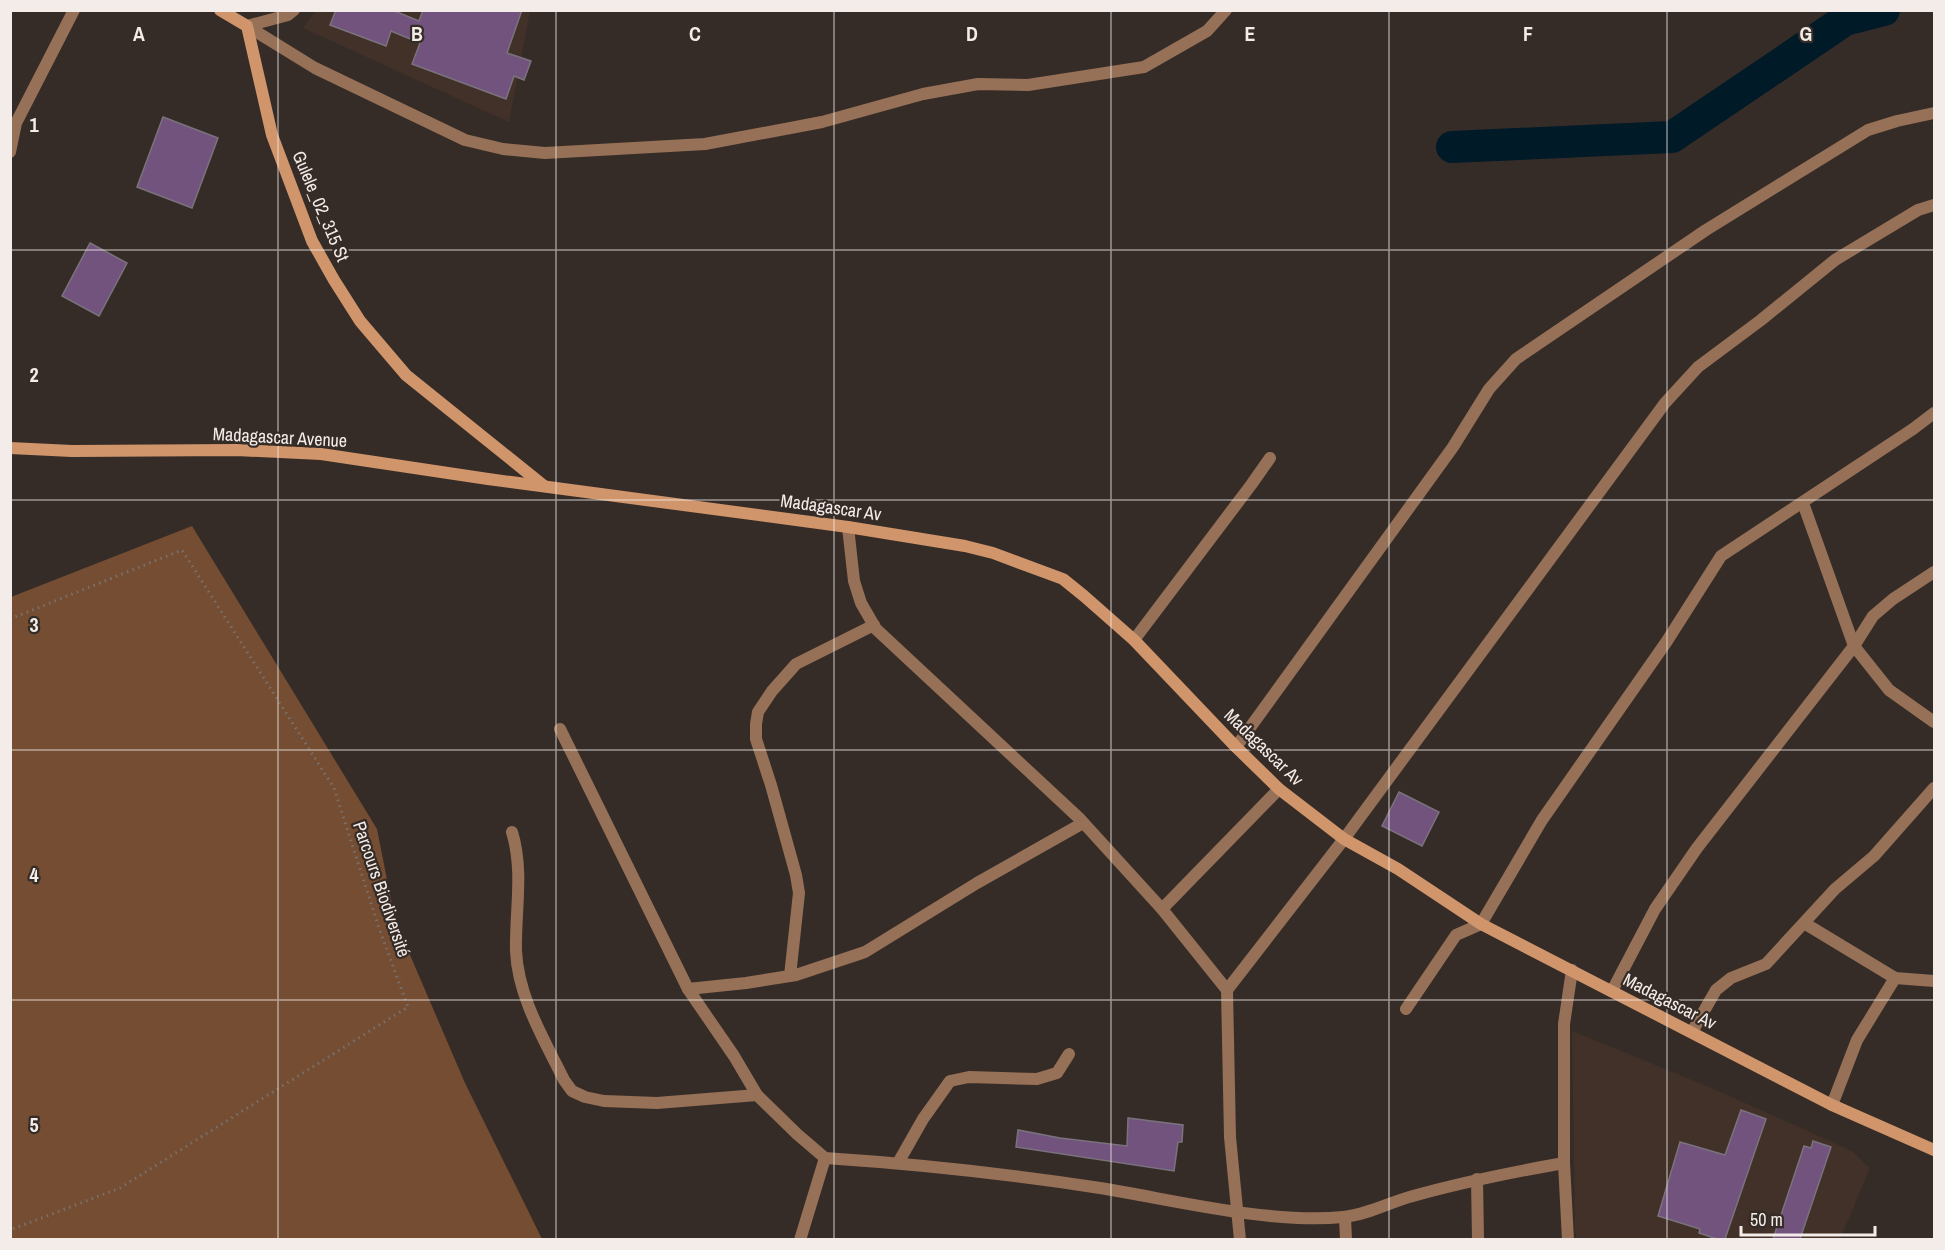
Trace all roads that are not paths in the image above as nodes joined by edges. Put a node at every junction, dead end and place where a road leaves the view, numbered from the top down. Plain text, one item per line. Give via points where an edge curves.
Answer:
1 (74, 10) edge
2 (220, 10) edge
3 (294, 10) edge
4 (1226, 10) edge
5 (247, 26) junction
6 (1935, 113) edge
7 (13, 121) edge
8 (10, 152) edge
9 (1935, 205) edge
10 (1935, 412) edge
11 (10, 448) edge
12 (1270, 458) dead end
13 (545, 487) junction
14 (1803, 503) junction
15 (848, 527) junction
16 (1935, 572) edge
17 (874, 625) junction
18 (1134, 640) junction
19 (1854, 646) junction
20 (1935, 722) edge
21 (560, 729) dead end
22 (1236, 747) junction
23 (1935, 788) edge
24 (1279, 789) junction
25 (1083, 823) junction
26 (512, 832) dead end
27 (1344, 839) junction
28 (1162, 909) junction
29 (1804, 923) junction
30 (1481, 924) junction
31 (1572, 970) junction
32 (790, 976) junction
33 (1895, 978) junction
34 (1935, 981) edge
35 (688, 989) junction
36 (1227, 990) junction
37 (1612, 991) junction
38 (1406, 1009) dead end
39 (1692, 1032) junction
40 (1069, 1054) dead end
41 (758, 1095) junction
42 (1832, 1105) junction
43 (1935, 1150) edge
44 (825, 1158) junction
45 (898, 1163) junction
46 (1564, 1163) junction
47 (1477, 1179) junction
48 (1236, 1211) junction
49 (1345, 1217) junction
50 (800, 1239) edge
51 (1240, 1239) edge
52 (1346, 1239) edge
53 (1478, 1239) edge
54 (1568, 1239) edge

1 - 7 street
2 - 5 main road
3 - 5 street
4 - 5 street via 1207,31 1144,66 1028,85 978,84 923,94 822,122 705,144 545,153 465,141 315,68
5 - 13 main road, Gulele_02_315 St via 272,135 312,241 360,321 406,375
6 - 22 street via 1868,130 1706,230 1516,358 1489,389 1453,447
7 - 8 street
9 - 27 street via 1917,210 1835,260 1698,367 1665,403
10 - 14 street
11 - 13 main road, Madagascar Avenue via 321,454
12 - 18 street
13 - 15 main road, Madagascar Av
14 - 19 street
14 - 30 street via 1721,556 1542,820
15 - 17 street via 854,581
15 - 18 main road, Madagascar Av via 965,546 1063,579
16 - 19 street via 1874,616
17 - 25 street
17 - 32 street via 796,664 758,712 756,739 799,893
18 - 22 main road, Madagascar Av
19 - 20 street via 1889,690
19 - 37 street via 1697,848 1655,909
21 - 35 street
22 - 24 main road, Madagascar Av
23 - 29 street via 1874,856 1835,889
24 - 27 main road, Madagascar Av
24 - 28 street
25 - 28 street
25 - 32 street via 865,952
26 - 41 street via 519,893 516,953 526,1002 572,1091 604,1101 657,1103
27 - 30 main road, Madagascar Av
27 - 36 street
28 - 36 street
29 - 33 street
29 - 39 street via 1766,964 1731,978 1716,990
30 - 31 main road, Madagascar Av
30 - 38 street via 1456,935
31 - 37 main road, Madagascar Av
31 - 46 street via 1564,1024
32 - 35 street
33 - 34 street
33 - 42 street via 1857,1040
35 - 41 street
36 - 48 street
37 - 39 main road, Madagascar Av
39 - 42 main road, Madagascar Av
40 - 45 street via 1057,1073 1037,1079 950,1080
41 - 44 street
42 - 43 main road, Madagascar Av
44 - 45 street
44 - 50 street
45 - 48 street via 1098,1188
46 - 47 street
46 - 54 street
47 - 49 street
47 - 53 street
48 - 49 street
48 - 51 street
49 - 52 street

